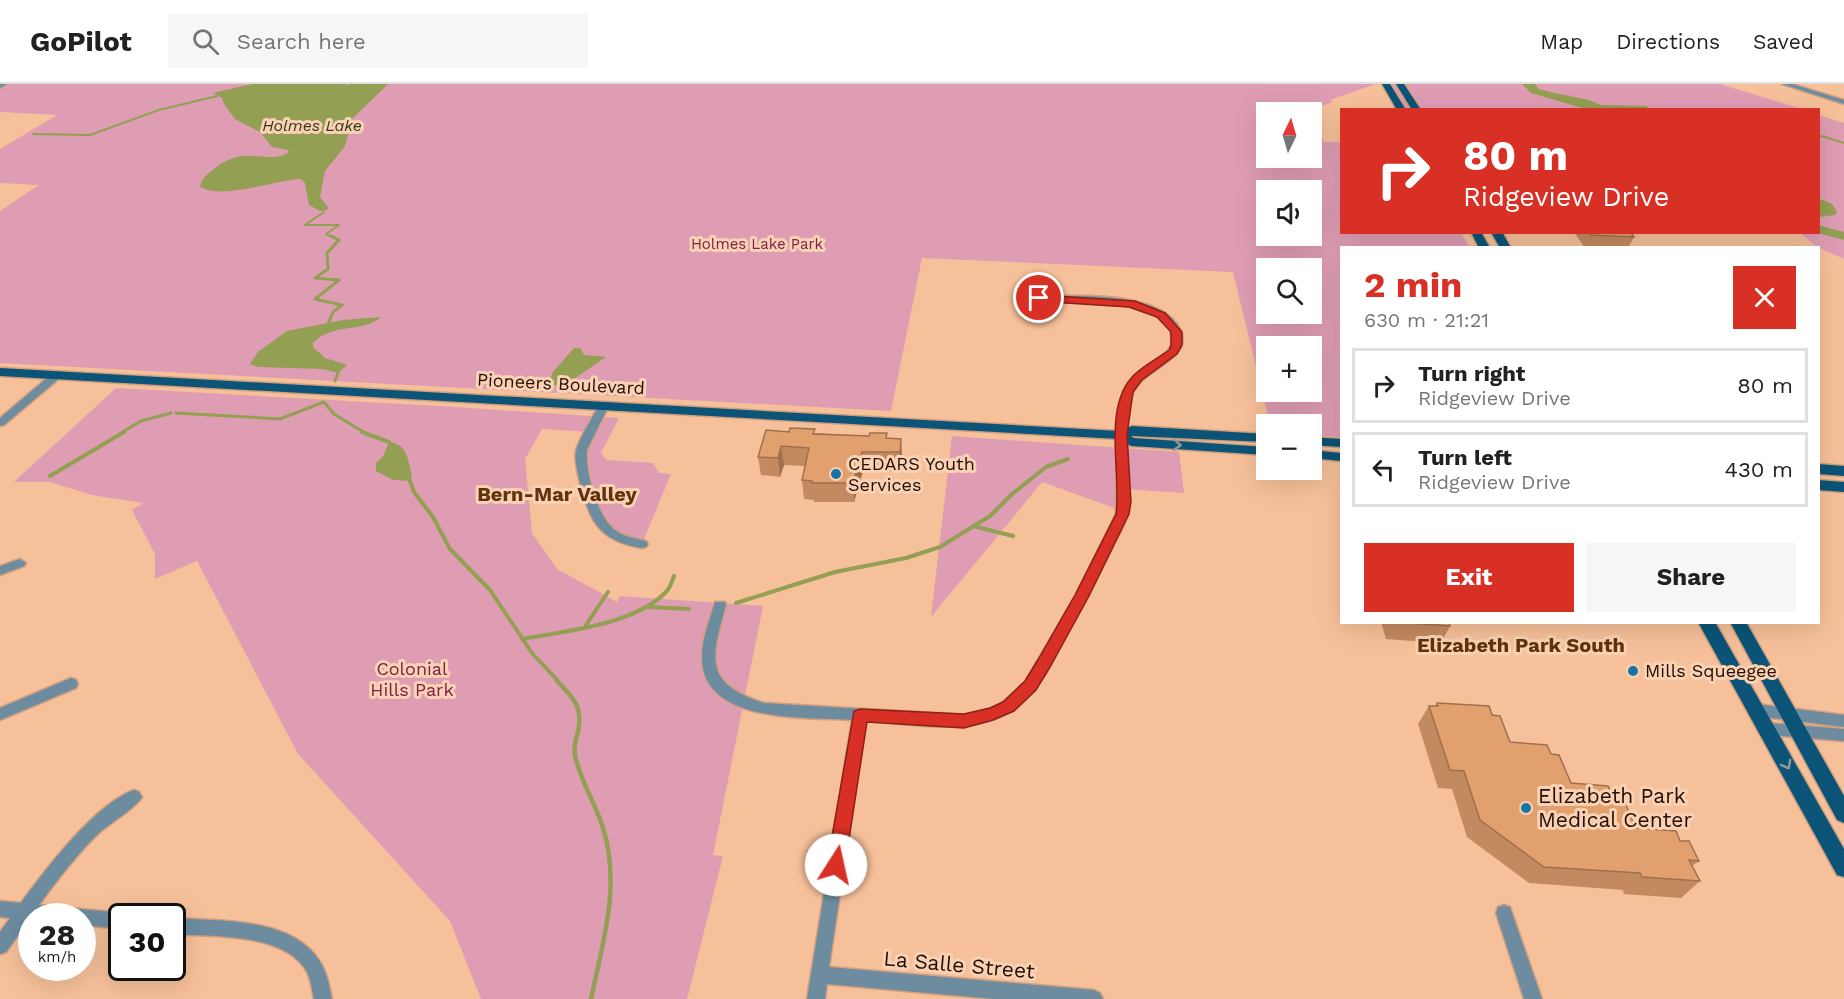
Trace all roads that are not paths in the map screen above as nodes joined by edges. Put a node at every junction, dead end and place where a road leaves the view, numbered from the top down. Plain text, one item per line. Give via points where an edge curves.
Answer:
1 (1386, 84) edge
2 (1400, 84) edge
3 (1785, 84) edge
4 (1844, 90) edge
5 (1831, 98) junction
6 (1844, 102) edge
7 (1401, 108) edge
8 (1416, 108) edge
9 (1039, 298) dead end
10 (0, 372) edge
11 (57, 375) junction
12 (604, 405) junction
13 (0, 423) edge
14 (1120, 435) junction
15 (1256, 437) edge
16 (1322, 442) edge
17 (1340, 443) edge
18 (1256, 450) edge
19 (1322, 455) edge
20 (1340, 457) edge
21 (1820, 469) edge
22 (1844, 471) edge
23 (1820, 485) edge
24 (1844, 487) edge
25 (642, 544) dead end
26 (20, 563) dead end
27 (0, 571) edge
28 (720, 604) dead end
29 (1707, 624) edge
30 (1739, 624) edge
31 (71, 684) dead end
32 (1756, 710) junction
33 (0, 714) edge
34 (1789, 714) junction
35 (860, 715) junction
36 (1844, 721) edge
37 (1767, 729) junction
38 (1799, 732) junction
39 (1844, 735) edge
40 (134, 796) dead end
41 (1844, 814) edge
42 (1844, 868) edge
43 (31, 903) edge
44 (0, 909) edge
45 (18, 910) edge
46 (1504, 913) dead end
47 (18, 921) edge
48 (186, 927) edge
49 (0, 946) edge
50 (820, 975) junction
51 (323, 999) edge
52 (816, 999) edge
53 (1095, 999) edge
54 (1533, 999) edge

1 - 7 main road
2 - 8 main road
3 - 5 street
4 - 5 street
5 - 6 street
9 - 14 street via 1131,304 1161,315 1174,327 1178,339 1173,352 1131,386
10 - 11 main road, Pioneers Boulevard
11 - 12 main road, Pioneers Boulevard
11 - 13 street
12 - 14 main road, Pioneers Boulevard
12 - 25 street via 580,458 594,514 615,536
14 - 15 main road, Pioneers Boulevard via 1132,430
14 -> 18 main road, Pioneers Boulevard via 1131,442
14 - 35 street via 1124,502 1118,526 1050,653 1020,697 993,714 964,721
16 - 17 main road
19 - 20 main road
21 - 22 main road
23 - 24 main road
26 - 27 street
28 - 35 street via 706,660 721,690 764,709
29 - 32 main road
30 - 34 main road
31 - 33 street
32 - 34 street
32 - 37 main road
34 - 36 street
34 - 38 main road
35 - 50 street
37 - 38 street
37 -> 42 main road
38 - 39 street
38 - 41 main road
40 - 43 street via 87,832
44 - 45 street
46 - 54 street
47 - 49 street
48 - 51 street via 284,940 310,960
50 - 52 street
50 - 53 street, La Salle Street

